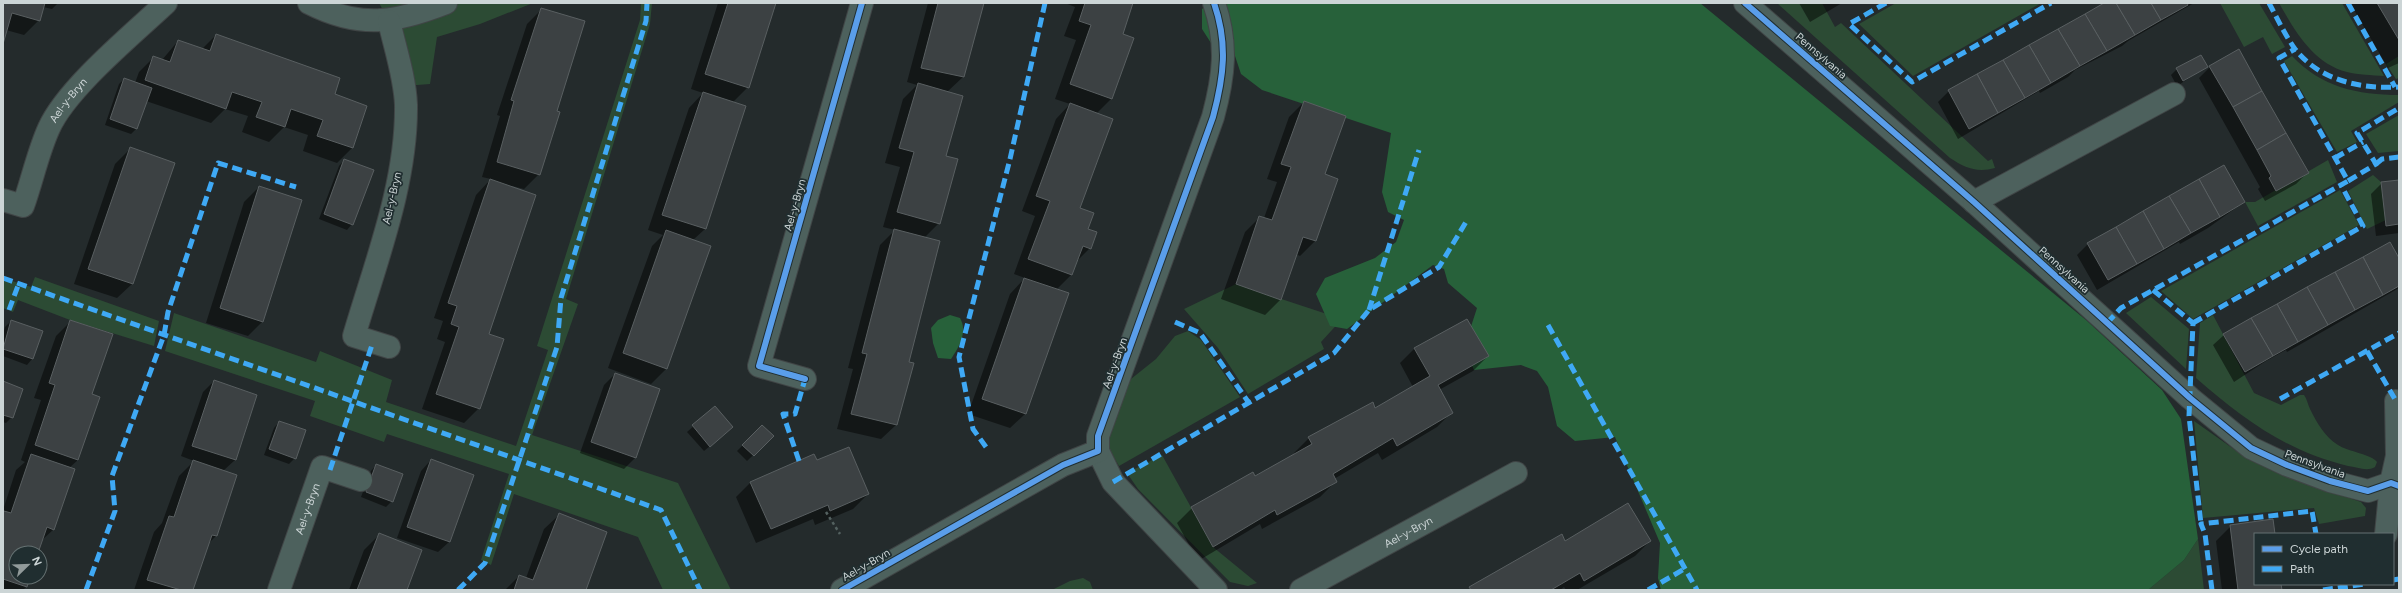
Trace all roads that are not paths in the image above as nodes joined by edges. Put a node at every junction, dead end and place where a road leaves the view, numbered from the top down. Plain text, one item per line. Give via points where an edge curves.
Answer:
1 (166, 3) edge
2 (309, 3) edge
3 (446, 3) edge
4 (862, 3) edge
5 (1214, 3) edge
6 (1745, 3) edge
7 (389, 21) junction
8 (2174, 94) dead end
9 (3, 200) edge
10 (1974, 202) junction
11 (389, 348) dead end
12 (805, 380) dead end
13 (2396, 401) dead end
14 (1098, 451) junction
15 (1516, 473) dead end
16 (361, 480) dead end
17 (2395, 485) edge
18 (2386, 533) edge
19 (279, 590) edge
20 (842, 590) edge
21 (1216, 590) edge
22 (1301, 590) edge

1 - 9 street, Ael-y-Bryn via 96,70 57,113 48,128 23,206
2 - 7 street via 326,12 351,19
3 - 7 street via 418,14
4 - 12 street, Ael-y-Bryn via 858,25 759,366
5 - 14 street, Ael-y-Bryn via 1223,40 1222,82 1213,117 1098,436
6 - 10 street, Pennsylvania
7 - 11 street, Ael-y-Bryn via 404,86 405,124 393,205 354,336
8 - 10 street
10 - 17 street, Pennsylvania via 2190,398 2251,448 2330,482 2368,491
13 - 17 street
14 - 20 street, Ael-y-Bryn via 1063,464
14 - 21 street via 1113,482
15 - 22 street, Ael-y-Bryn
16 - 19 street, Ael-y-Bryn via 322,467
17 - 18 street

